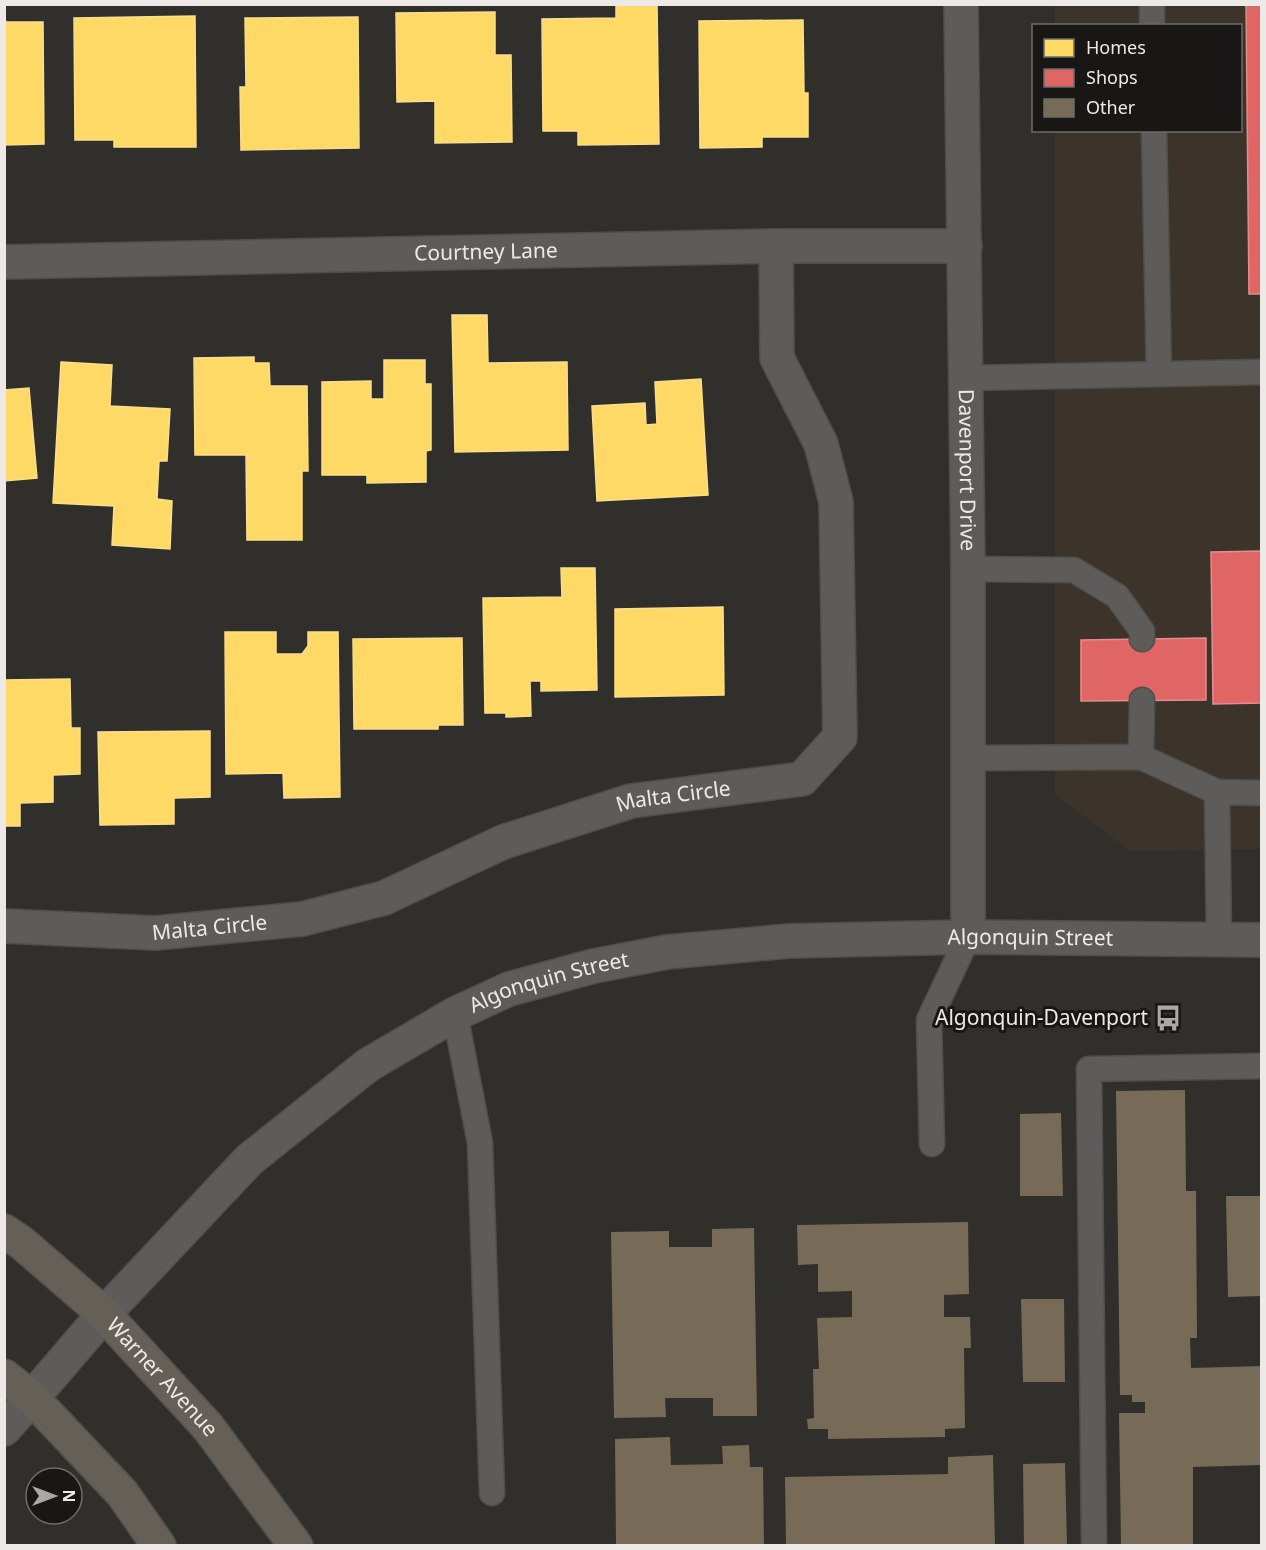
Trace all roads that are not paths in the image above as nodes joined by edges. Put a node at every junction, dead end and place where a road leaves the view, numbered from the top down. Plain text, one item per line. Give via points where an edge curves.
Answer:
1 (961, 4) edge
2 (1152, 4) edge
3 (1152, 24) edge
4 (1154, 132) edge
5 (776, 246) junction
6 (965, 246) junction
7 (4, 262) edge
8 (1262, 372) edge
9 (1159, 374) junction
10 (965, 378) junction
11 (968, 569) junction
12 (1142, 639) dead end
13 (1142, 700) dead end
14 (1141, 757) junction
15 (968, 758) junction
16 (1217, 792) junction
17 (1262, 793) edge
18 (4, 926) edge
19 (968, 937) junction
20 (1219, 940) junction
21 (1262, 940) edge
22 (454, 1014) junction
23 (1262, 1066) edge
24 (932, 1143) dead end
25 (4, 1231) edge
26 (104, 1314) junction
27 (4, 1376) edge
28 (32, 1398) junction
29 (4, 1429) edge
30 (492, 1493) dead end
31 (159, 1545) edge
32 (296, 1545) edge
33 (1094, 1545) edge

1 - 6 street, Davenport Drive
2 - 3 lane
4 - 9 lane
5 - 6 street, Courtney Lane
5 - 7 street, Courtney Lane
5 - 18 street, Malta Circle via 777,358 821,444 836,502 840,737 802,779 631,801 503,842 384,898 303,919 156,933
6 - 10 street, Davenport Drive
8 - 9 lane
9 - 10 lane
10 - 11 street, Davenport Drive
11 - 12 lane via 1074,570 1117,596 1142,631
11 - 15 street, Davenport Drive
13 - 14 lane
14 - 15 lane
14 - 16 lane
15 - 19 street, Davenport Drive
16 - 17 lane
16 - 20 lane
19 - 20 street, Algonquin Street
19 - 22 street, Algonquin Street via 789,941 668,952 594,966 509,989
19 - 24 lane via 929,1020
20 - 21 street, Algonquin Street
22 - 26 street, Algonquin Street via 368,1065 249,1160
22 - 30 lane via 480,1143
23 - 33 lane via 1089,1069
25 - 26 main road, Warner Avenue via 22,1242
26 - 28 street, Algonquin Street
26 - 32 main road, Warner Avenue via 208,1427
27 - 28 main road
28 - 29 street, Algonquin Street
28 - 31 main road via 122,1493

